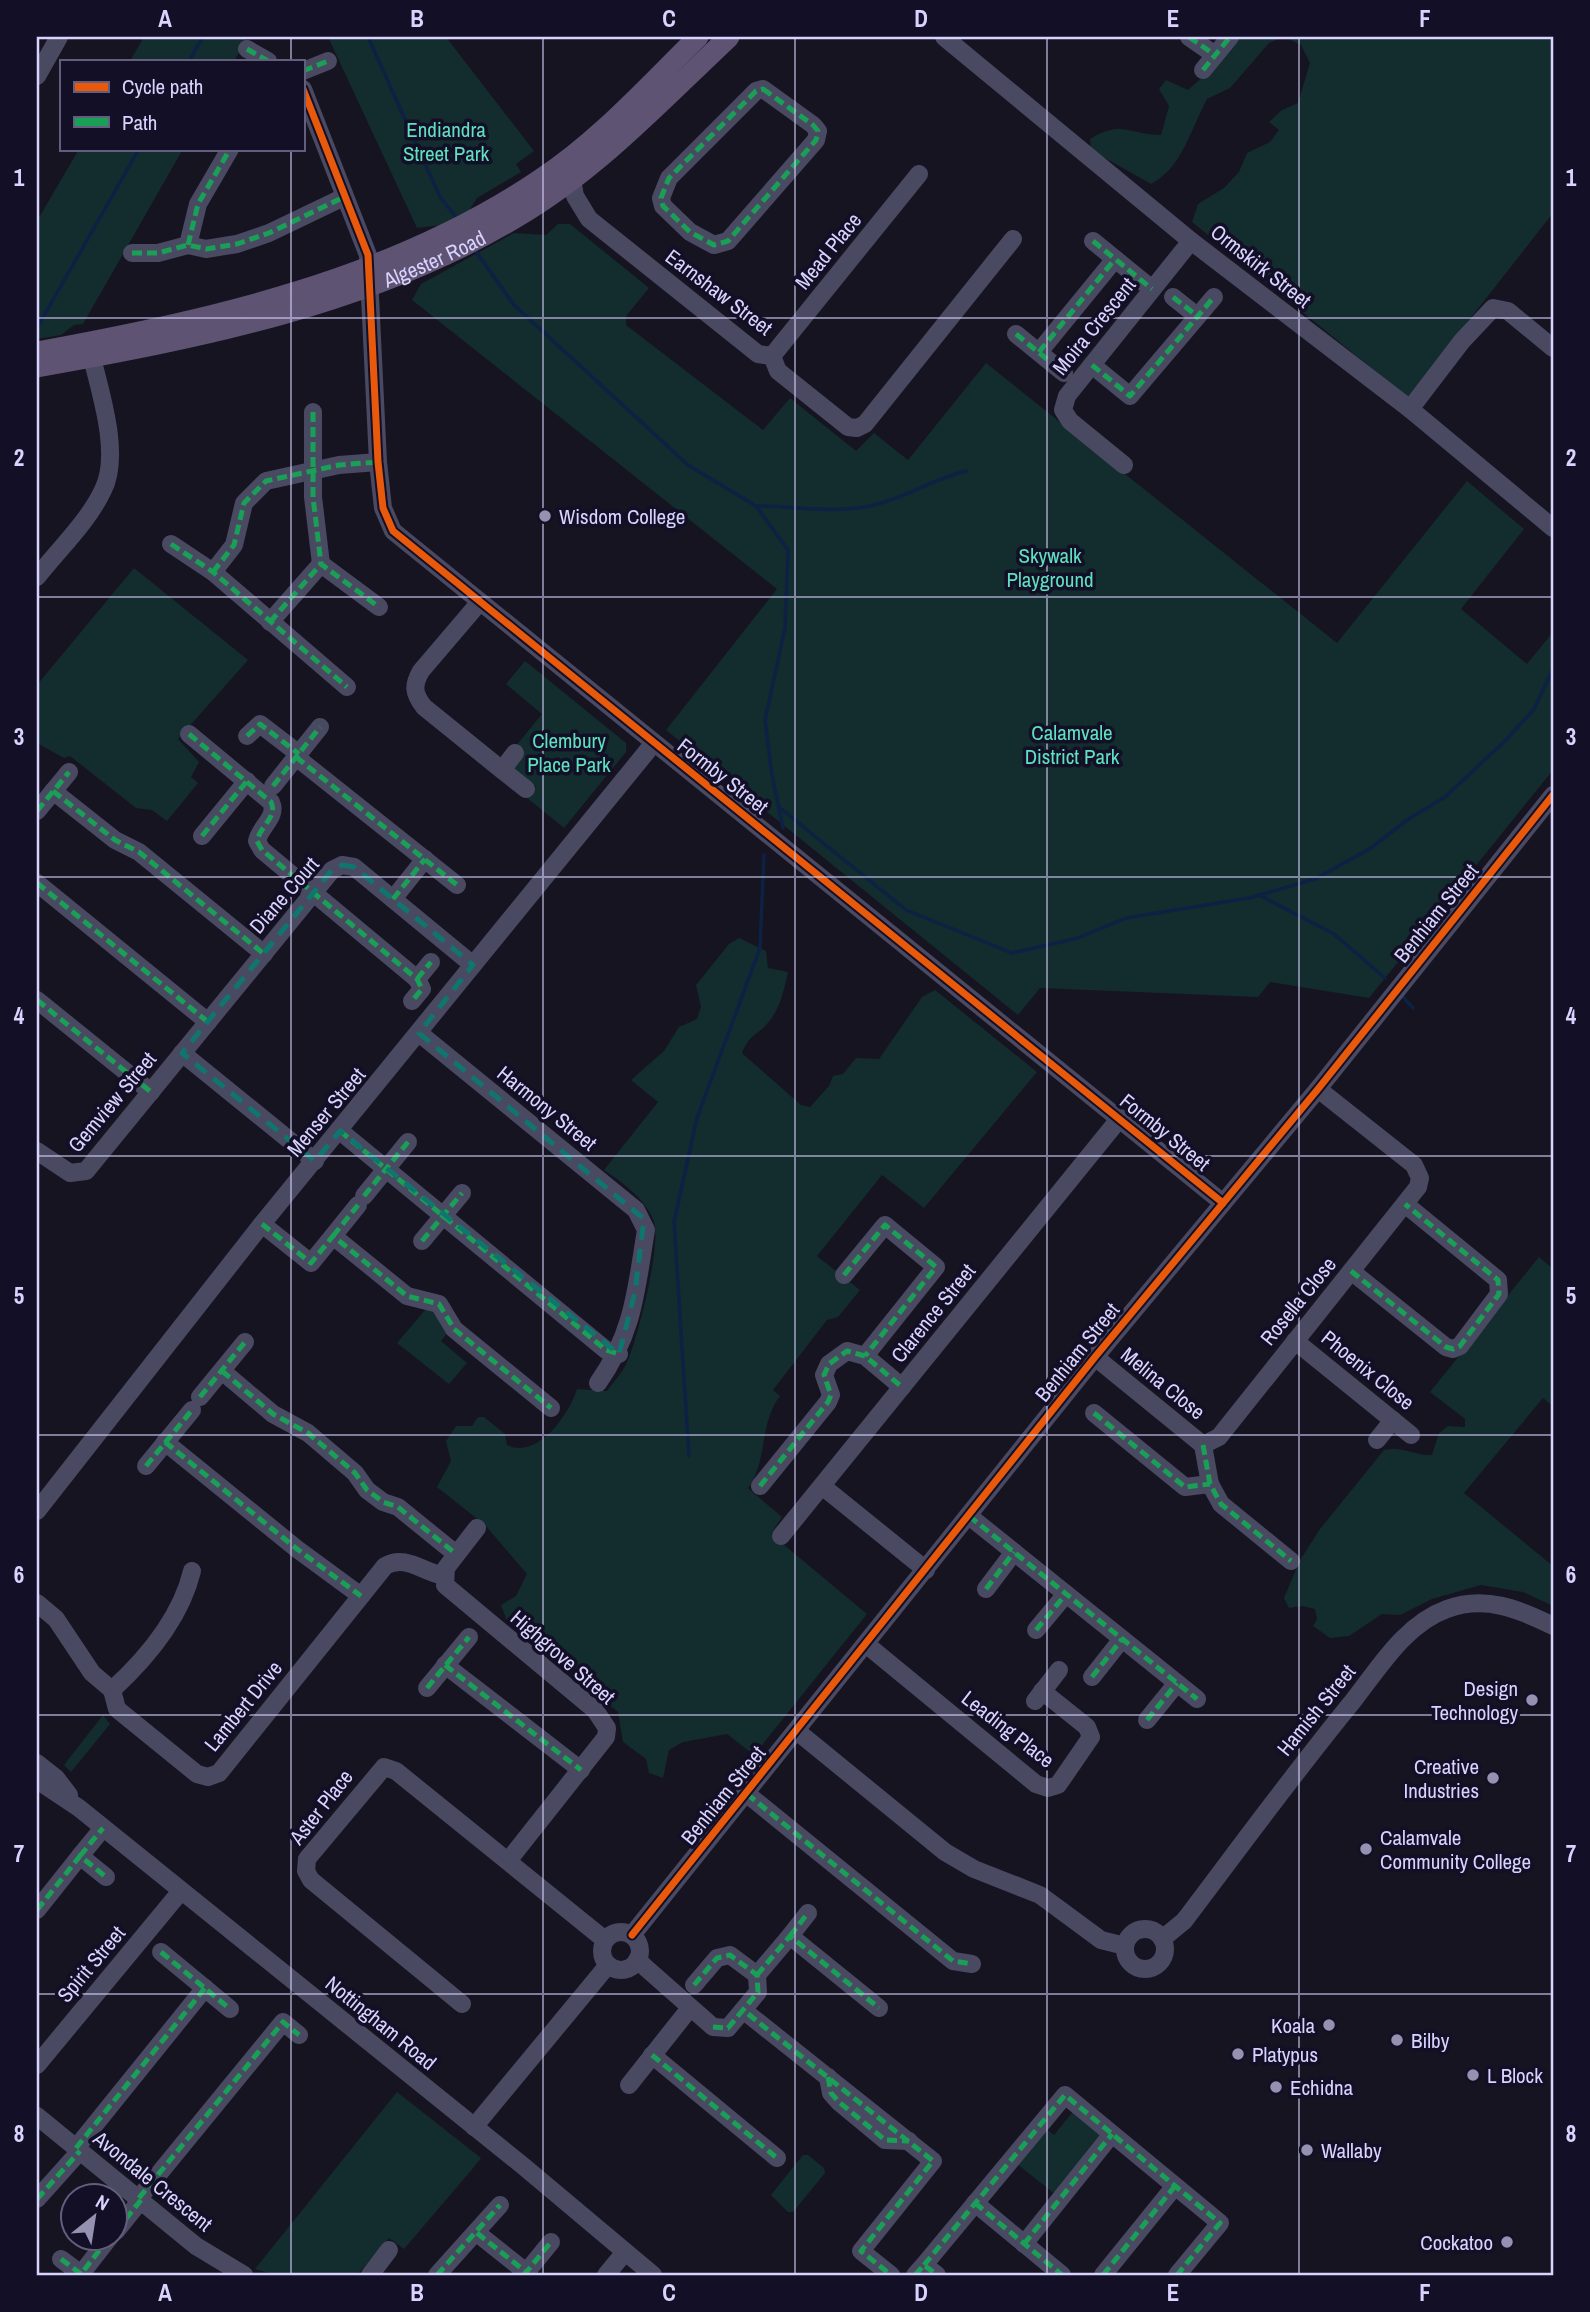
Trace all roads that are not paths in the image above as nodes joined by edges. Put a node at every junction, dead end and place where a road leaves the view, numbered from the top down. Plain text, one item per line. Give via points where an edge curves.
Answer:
1 (59, 37) edge
2 (698, 37) edge
3 (729, 37) edge
4 (944, 37) edge
5 (1189, 37) edge
6 (1230, 37) edge
7 (247, 49) dead end
8 (1215, 55) junction
9 (266, 60) edge
10 (328, 61) dead end
11 (39, 66) edge
12 (1203, 70) dead end
13 (304, 71) edge
14 (304, 91) edge
15 (229, 150) edge
16 (919, 174) dead end
17 (572, 179) junction
18 (547, 196) junction
19 (344, 197) junction
20 (589, 219) junction
21 (1013, 239) dead end
22 (702, 240) joint
23 (1093, 241) dead end
24 (1191, 241) junction
25 (188, 245) junction
26 (132, 253) dead end
27 (1115, 260) junction
28 (370, 278) junction
29 (1152, 289) junction
30 (1214, 297) dead end
31 (1173, 298) dead end
32 (1198, 316) junction
33 (1016, 334) dead end
34 (1553, 348) edge
35 (90, 350) junction
36 (1039, 352) junction
37 (772, 356) junction
38 (38, 357) edge
39 (1092, 365) junction
40 (1064, 373) dead end
41 (1410, 409) junction
42 (313, 412) dead end
43 (378, 462) junction
44 (1124, 465) dead end
45 (314, 470) junction
46 (1553, 528) edge
47 (171, 544) dead end
48 (321, 564) junction
49 (213, 572) junction
50 (37, 577) edge
51 (479, 603) junction
52 (379, 607) dead end
53 (270, 622) junction
54 (347, 687) dead end
55 (320, 727) dead end
56 (189, 734) dead end
57 (247, 736) dead end
58 (653, 744) junction
59 (515, 753) dead end
60 (298, 755) junction
61 (502, 769) junction
62 (69, 772) dead end
63 (247, 781) junction
64 (273, 786) dead end
65 (526, 789) dead end
66 (53, 791) junction
67 (1553, 795) edge
68 (37, 811) edge
69 (202, 836) dead end
70 (425, 859) junction
71 (37, 883) edge
72 (457, 885) dead end
73 (313, 893) junction
74 (393, 899) junction
75 (264, 954) junction
76 (431, 962) dead end
77 (473, 965) junction
78 (417, 979) junction
79 (37, 1000) edge
80 (412, 1002) dead end
81 (208, 1022) junction
82 (419, 1033) junction
83 (182, 1054) junction
84 (1318, 1088) junction
85 (151, 1092) junction
86 (1120, 1118) junction
87 (340, 1131) junction
88 (408, 1142) dead end
89 (37, 1151) edge
90 (315, 1161) junction
91 (388, 1168) junction
92 (462, 1193) dead end
93 (1223, 1203) junction
94 (1405, 1204) junction
95 (444, 1215) junction
96 (262, 1224) junction
97 (333, 1236) junction
98 (422, 1241) dead end
99 (1352, 1271) junction
100 (844, 1275) dead end
101 (1295, 1341) junction
102 (245, 1342) dead end
103 (618, 1354) junction
104 (864, 1356) junction
105 (1095, 1357) junction
106 (222, 1371) junction
107 (598, 1383) dead end
108 (902, 1387) junction
109 (551, 1408) dead end
110 (1094, 1413) dead end
111 (1393, 1420) junction
112 (1411, 1435) dead end
113 (1377, 1440) dead end
114 (165, 1442) junction
115 (1203, 1445) junction
116 (146, 1466) dead end
117 (1210, 1484) junction
118 (760, 1486) dead end
119 (822, 1486) junction
120 (37, 1511) edge
121 (969, 1516) junction
122 (477, 1528) dead end
123 (781, 1536) dead end
124 (1014, 1552) junction
125 (456, 1554) junction
126 (1291, 1561) dead end
127 (926, 1570) junction
128 (192, 1571) dead end
129 (444, 1576) junction
130 (986, 1589) dead end
131 (1066, 1594) junction
132 (360, 1596) junction
133 (37, 1603) edge
134 (1553, 1626) edge
135 (1036, 1630) dead end
136 (469, 1637) dead end
137 (1122, 1639) junction
138 (867, 1646) junction
139 (445, 1665) junction
140 (1059, 1670) dead end
141 (1092, 1677) dead end
142 (1177, 1683) junction
143 (427, 1688) dead end
144 (112, 1690) junction
145 (1197, 1699) dead end
146 (1147, 1720) dead end
147 (798, 1732) junction
148 (37, 1763) edge
149 (581, 1770) junction
150 (37, 1780) edge
151 (747, 1794) junction
152 (79, 1808) junction
153 (103, 1828) junction
154 (80, 1856) junction
155 (508, 1861) junction
156 (106, 1877) dead end
157 (181, 1891) junction
158 (37, 1910) edge
159 (808, 1913) dead end
160 (632, 1935) junction
161 (790, 1936) junction
162 (1162, 1939) junction
163 (605, 1940) junction
164 (1125, 1946) junction
165 (160, 1952) dead end
166 (638, 1960) junction
167 (972, 1964) dead end
168 (608, 1965) junction
169 (757, 1975) junction
170 (694, 1985) dead end
171 (205, 1988) junction
172 (462, 2004) dead end
173 (690, 2008) junction
174 (879, 2008) dead end
175 (230, 2009) dead end
176 (743, 2010) junction
177 (299, 2035) dead end
178 (653, 2055) junction
179 (37, 2065) edge
180 (629, 2085) dead end
181 (37, 2116) edge
182 (474, 2127) junction
183 (1112, 2134) junction
184 (78, 2150) junction
185 (777, 2158) dead end
186 (1175, 2186) junction
187 (37, 2199) edge
188 (140, 2199) junction
189 (975, 2203) junction
190 (500, 2205) dead end
191 (130, 2212) edge
192 (477, 2233) junction
193 (551, 2242) dead end
194 (1024, 2244) junction
195 (389, 2250) dead end
196 (98, 2252) edge
197 (625, 2252) junction
198 (61, 2259) dead end
199 (925, 2272) edge
200 (525, 2274) edge
201 (244, 2275) edge
202 (370, 2275) edge
203 (437, 2275) edge
204 (606, 2275) edge
205 (653, 2275) edge
206 (891, 2275) edge
207 (1062, 2275) edge
208 (1103, 2275) edge
209 (1177, 2275) edge

1 - 11 street
2 - 28 main road, Algester Road via 606,128 540,180
3 - 17 main road, Algester Road via 622,140
4 - 24 street, Ormskirk Street
5 - 8 street
6 - 8 street
7 - 9 street
8 - 12 street
10 - 13 street
14 - 19 street, Formby Street
15 - 25 street via 198,204
16 - 37 street, Mead Place
17 - 18 main road, Algester Road
17 - 20 street, Earnshaw Street via 575,196
18 - 20 street
18 - 28 main road, Algester Road via 517,218 438,261
19 - 25 street via 237,243 206,249
19 - 28 street, Formby Street via 367,250
20 - 37 street, Earnshaw Street via 758,354
21 - 37 street, Earnshaw Street via 865,424 857,428 842,424 778,371
22 - 22 street via 663,206 663,188 756,91 768,90 813,125 818,131 816,140 728,241 714,245
23 - 27 street
24 - 29 street, Moira Crescent
24 - 41 street, Ormskirk Street
25 - 26 street via 158,253
27 - 29 street
27 - 36 street
28 - 35 main road, Algester Road via 263,318
28 - 43 street, Formby Street
29 - 39 street, Moira Crescent
30 - 32 street
31 - 32 street
32 - 39 street via 1130,396
33 - 36 street
34 - 41 street via 1508,311 1493,308
35 - 38 main road, Algester Road
35 - 50 street via 111,465 104,489
36 - 40 street
39 - 44 street, Moira Crescent via 1067,396 1063,410
41 - 46 street, Ormskirk Street
42 - 45 street
43 - 45 street
43 - 51 street, Formby Street via 383,508 393,531
45 - 48 street
45 - 49 street via 266,481 244,503 234,545
47 - 49 street
48 - 52 street
48 - 53 street
49 - 53 street
51 - 58 street, Formby Street
51 - 61 street via 421,671 415,695
53 - 54 street
55 - 60 street
56 - 63 street
57 - 60 street via 260,724
58 - 77 street, Menser Street
58 - 86 street, Formby Street
59 - 61 street
60 - 64 street
60 - 70 street
61 - 65 street
62 - 66 street
63 - 69 street
63 - 73 street via 274,808 259,834 262,850
66 - 68 street
66 - 75 street via 115,840 139,852
67 - 84 street, Benhiam Street
70 - 72 street
70 - 74 street
71 - 81 street
73 - 74 street, Diane Court via 342,865 354,867
73 - 75 street, Diane Court
73 - 78 street
74 - 77 street, Diane Court
75 - 81 street, Diane Court
76 - 78 street
77 - 82 street, Menser Street
78 - 80 street via 422,989
79 - 85 street
81 - 83 street, Diane Court
82 - 87 street, Menser Street
82 - 103 street, Harmony Street via 644,1219 646,1230 629,1325
83 - 85 street, Gemview Street
83 - 90 street
84 - 93 street, Benhiam Street
84 - 94 street, Rosella Close via 1414,1165 1420,1178 1418,1187
85 - 89 street, Gemview Street via 86,1171 70,1172
86 - 93 street, Formby Street
86 - 108 street, Clarence Street
87 - 90 street, Menser Street
87 - 91 street
88 - 91 street
90 - 96 street, Menser Street
91 - 95 street
91 - 97 street
92 - 95 street
93 - 105 street, Benhiam Street
94 - 99 street, Rosella Close
94 - 99 street via 1501,1286 1460,1346 1446,1347
95 - 98 street
95 - 103 street via 606,1349
96 - 97 street via 311,1263
96 - 120 street, Menser Street
97 - 109 street via 407,1296 439,1304 454,1329
99 - 101 street, Rosella Close
100 - 104 street via 885,1225 936,1267
101 - 111 street, Phoenix Close
101 - 115 street, Rosella Close via 1219,1437
102 - 106 street
103 - 107 street
104 - 108 street
104 - 118 street via 847,1351 829,1364 824,1375 831,1395 828,1402
105 - 115 street, Melina Close
105 - 121 street, Benhiam Street
106 - 114 street
106 - 125 street via 273,1414 308,1433 355,1473 366,1490 398,1507
108 - 119 street, Clarence Street
110 - 117 street via 1185,1487
111 - 112 street, Phoenix Close
111 - 113 street
114 - 116 street
114 - 132 street
115 - 117 street
117 - 126 street via 1221,1504
119 - 123 street, Clarence Street
119 - 127 street
121 - 124 street
121 - 127 street, Benhiam Street
122 - 125 street
124 - 130 street
124 - 131 street
125 - 129 street
127 - 138 street, Benhiam Street
128 - 144 street via 177,1613
129 - 132 street via 395,1560
129 - 149 street, Highgrove Street via 451,1593 603,1719 606,1737
131 - 135 street
131 - 137 street
132 - 144 street, Lambert Drive via 219,1773 197,1774 117,1709
133 - 144 street, Lambert Drive via 56,1619 92,1673
134 - 162 street, Hamish Street via 1511,1606 1485,1603 1459,1605 1423,1621 1303,1761 1184,1921
136 - 139 street
137 - 141 street
137 - 142 street
138 - 140 street, Leading Place via 1036,1784 1048,1788 1058,1785 1091,1737 1087,1727 1038,1696
138 - 147 street, Benhiam Street
139 - 143 street
139 - 149 street
142 - 145 street
142 - 146 street
147 - 151 street, Benhiam Street
147 - 164 street via 945,1852 1040,1895 1101,1940
148 - 152 street, Nottingham Road
149 - 155 street, Highgrove Street
150 - 152 street, Nottingham Road
151 - 160 street, Benhiam Street
151 - 167 street via 953,1961
152 - 153 street, Nottingham Road
153 - 154 street
153 - 157 street, Nottingham Road
154 - 156 street
154 - 158 street
155 - 163 street, Aster Place
155 - 172 street, Aster Place via 396,1771 384,1767 307,1859 311,1880
157 - 179 street, Spirit Street
157 - 182 street, Nottingham Road
159 - 161 street
160 - 163 street via 618,1931
160 - 166 street via 640,1950
161 - 169 street
161 - 174 street
162 - 164 street via 1144,1930 1132,1934
162 - 164 street via 1162,1959 1147,1969 1130,1963
163 - 168 street via 601,1950
165 - 171 street
166 - 168 street via 628,1969
166 - 173 street
168 - 182 street
169 - 170 street via 724,1955
169 - 176 street via 758,1992
171 - 175 street
171 - 184 street
173 - 176 street via 713,2027 728,2028
173 - 178 street
176 - 206 street via 933,2161 861,2251
177 - 188 street via 283,2022
178 - 180 street
178 - 185 street
181 - 184 street, Avondale Crescent
182 - 197 street, Nottingham Road
183 - 186 street
183 - 189 street via 1065,2095
183 - 194 street
184 - 187 street
184 - 188 street, Avondale Crescent
186 - 208 street
186 - 209 street via 1220,2223
188 - 191 street
188 - 201 street, Avondale Crescent via 220,2263
189 - 194 street
189 - 199 street
190 - 192 street
192 - 200 street
192 - 203 street
193 - 200 street
194 - 207 street
195 - 202 street
196 - 198 street via 81,2274
197 - 204 street
197 - 205 street, Nottingham Road

